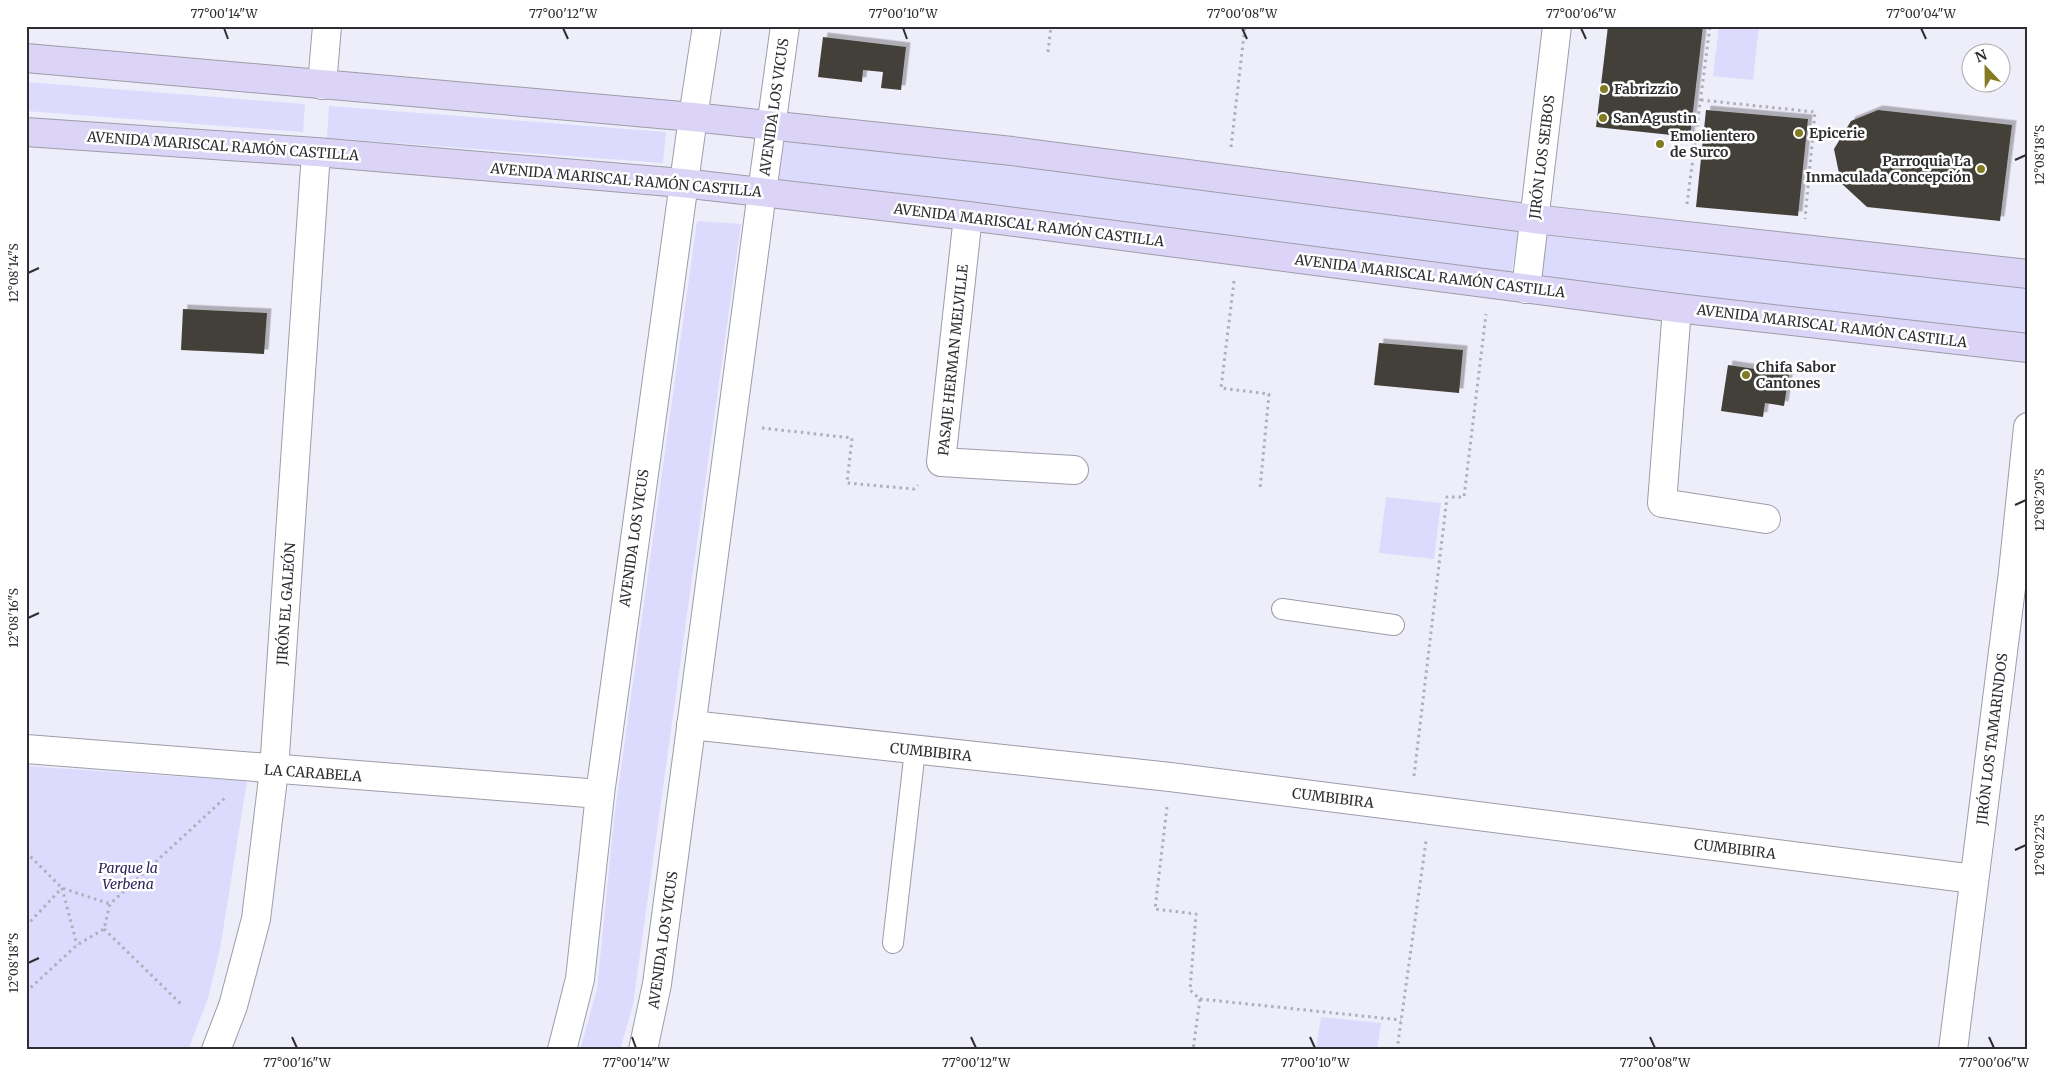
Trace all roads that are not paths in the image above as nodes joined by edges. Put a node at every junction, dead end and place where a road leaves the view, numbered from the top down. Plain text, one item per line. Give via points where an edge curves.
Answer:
1 (327, 26) edge
2 (706, 26) edge
3 (785, 26) edge
4 (1557, 26) edge
5 (26, 58) edge
6 (322, 85) junction
7 (692, 117) junction
8 (770, 126) junction
9 (26, 132) edge
10 (316, 152) junction
11 (682, 183) junction
12 (762, 192) junction
13 (968, 216) junction
14 (1534, 220) junction
15 (2028, 274) edge
16 (1526, 289) junction
17 (1677, 308) junction
18 (2028, 348) edge
19 (2028, 427) edge
20 (1074, 470) dead end
21 (1766, 519) dead end
22 (1282, 609) dead end
23 (1394, 625) dead end
24 (691, 726) junction
25 (26, 749) edge
26 (915, 750) junction
27 (274, 770) junction
28 (600, 794) junction
29 (1974, 879) junction
30 (893, 942) dead end
31 (216, 1050) edge
32 (562, 1050) edge
33 (643, 1050) edge
34 (1953, 1050) edge

1 - 6 street
2 - 7 street, AVENIDA LOS VICUS
3 - 8 street, AVENIDA LOS VICUS
4 - 14 street, JIRÓN LOS SEIBOS
5 - 6 main road
6 - 7 main road
7 - 8 main road
7 - 11 street, AVENIDA LOS VICUS
8 - 12 street, AVENIDA LOS VICUS
8 - 14 main road via 1012,151
9 - 10 main road, AVENIDA MARISCAL RAMÓN CASTILLA
10 - 11 main road, AVENIDA MARISCAL RAMÓN CASTILLA
10 - 27 street, JIRÓN EL GALEÓN
11 - 12 main road, AVENIDA MARISCAL RAMÓN CASTILLA
11 - 28 street, AVENIDA LOS VICUS
12 - 13 main road, AVENIDA MARISCAL RAMÓN CASTILLA
12 - 24 street, AVENIDA LOS VICUS
13 - 16 main road, AVENIDA MARISCAL RAMÓN CASTILLA
13 - 20 street, PASAJE HERMAN MELVILLE via 941,462
14 - 15 main road
14 - 16 street, JIRÓN LOS SEIBOS
16 - 17 main road, AVENIDA MARISCAL RAMÓN CASTILLA
17 - 18 main road, AVENIDA MARISCAL RAMÓN CASTILLA
17 - 21 street via 1662,503
19 - 29 street, JIRÓN LOS TAMARINDOS
22 - 23 lane
24 - 26 street, CUMBIBIRA
24 - 33 street, AVENIDA LOS VICUS via 657,984
25 - 27 street, LA CARABELA
26 - 29 street, CUMBIBIRA via 1170,777
26 - 30 lane
27 - 28 street, LA CARABELA
27 - 31 street, JIRÓN EL GALEÓN via 256,919 233,1006
28 - 32 street, AVENIDA LOS VICUS via 580,979
29 - 34 street, JIRÓN LOS TAMARINDOS

